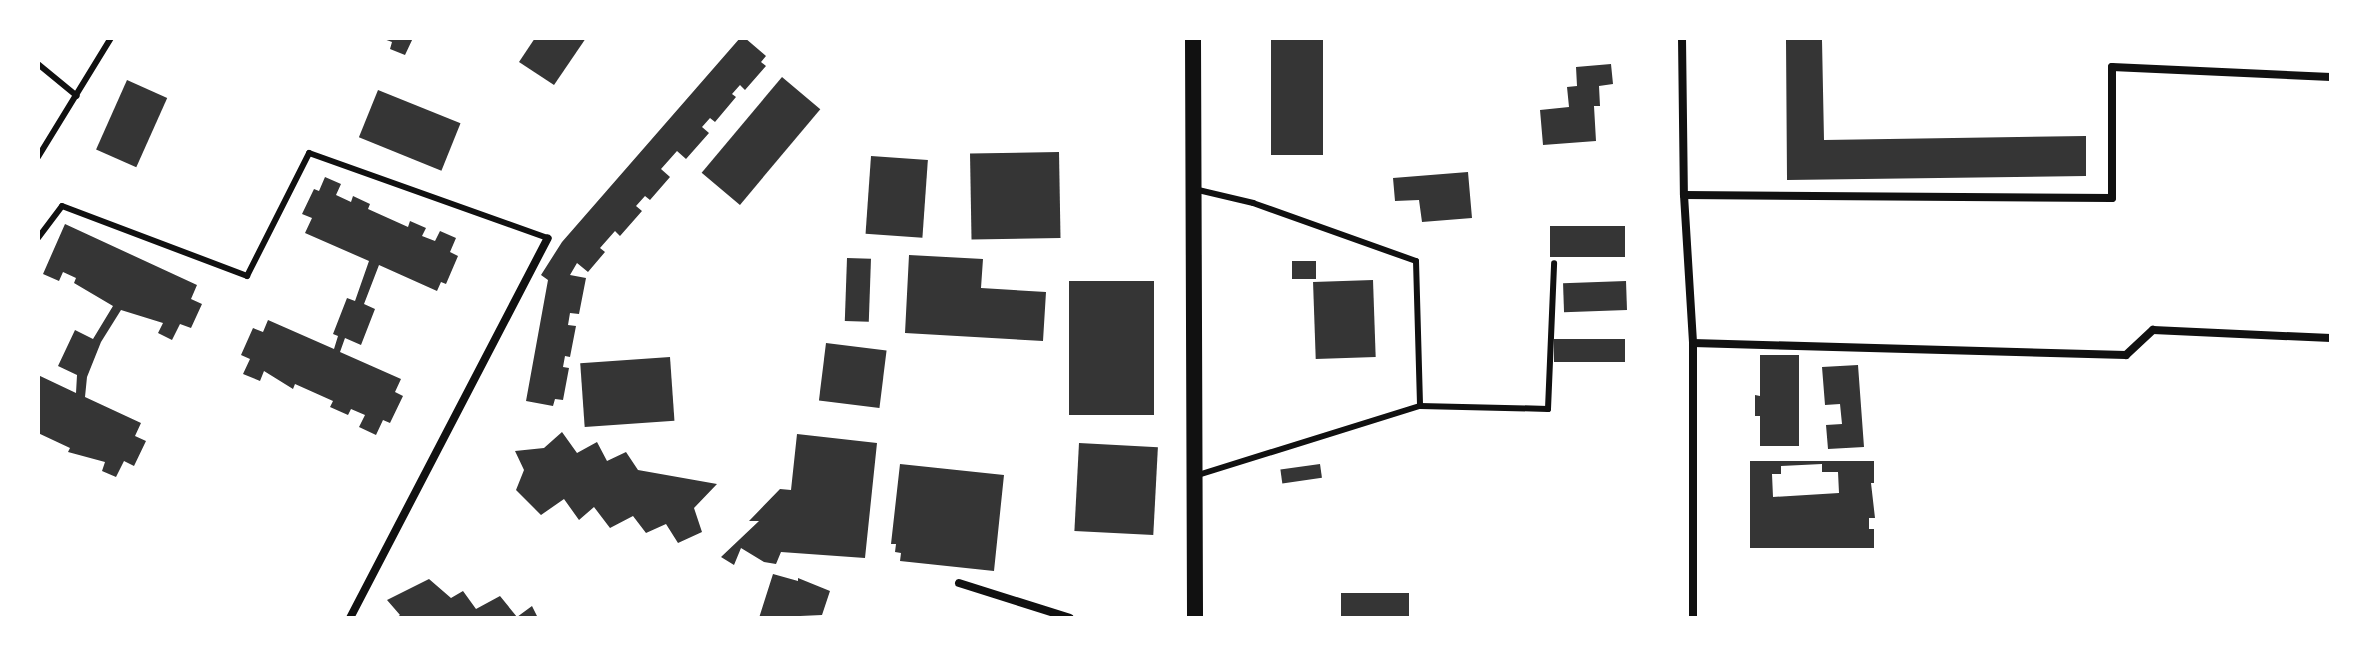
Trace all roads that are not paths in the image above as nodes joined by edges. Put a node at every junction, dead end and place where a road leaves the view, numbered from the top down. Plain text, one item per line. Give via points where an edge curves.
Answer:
1 (111, 38) edge
2 (1193, 38) edge
3 (1682, 38) edge
4 (38, 64) edge
5 (2331, 77) edge
6 (77, 96) junction
7 (38, 157) edge
8 (1194, 189) junction
9 (1684, 195) junction
10 (38, 238) edge
11 (548, 238) joint
12 (1554, 263) dead end
13 (2331, 338) edge
14 (1693, 343) junction
15 (1420, 406) junction
16 (1195, 476) junction
17 (959, 583) dead end
18 (350, 618) edge
19 (1070, 618) edge
20 (1195, 618) edge
21 (1693, 618) edge

1 - 6 lane
2 - 8 main road
3 - 9 street
4 - 6 lane
5 - 9 street via 2112,67 2112,198
6 - 7 lane
8 - 15 lane via 1253,203 1416,261
8 - 16 main road
9 - 14 street
10 - 11 lane via 62,206 247,276 309,153
11 - 18 street
12 - 15 lane via 1548,409
13 - 14 street via 2153,330 2126,355
14 - 21 street
15 - 16 lane
16 - 20 main road
17 - 19 street

